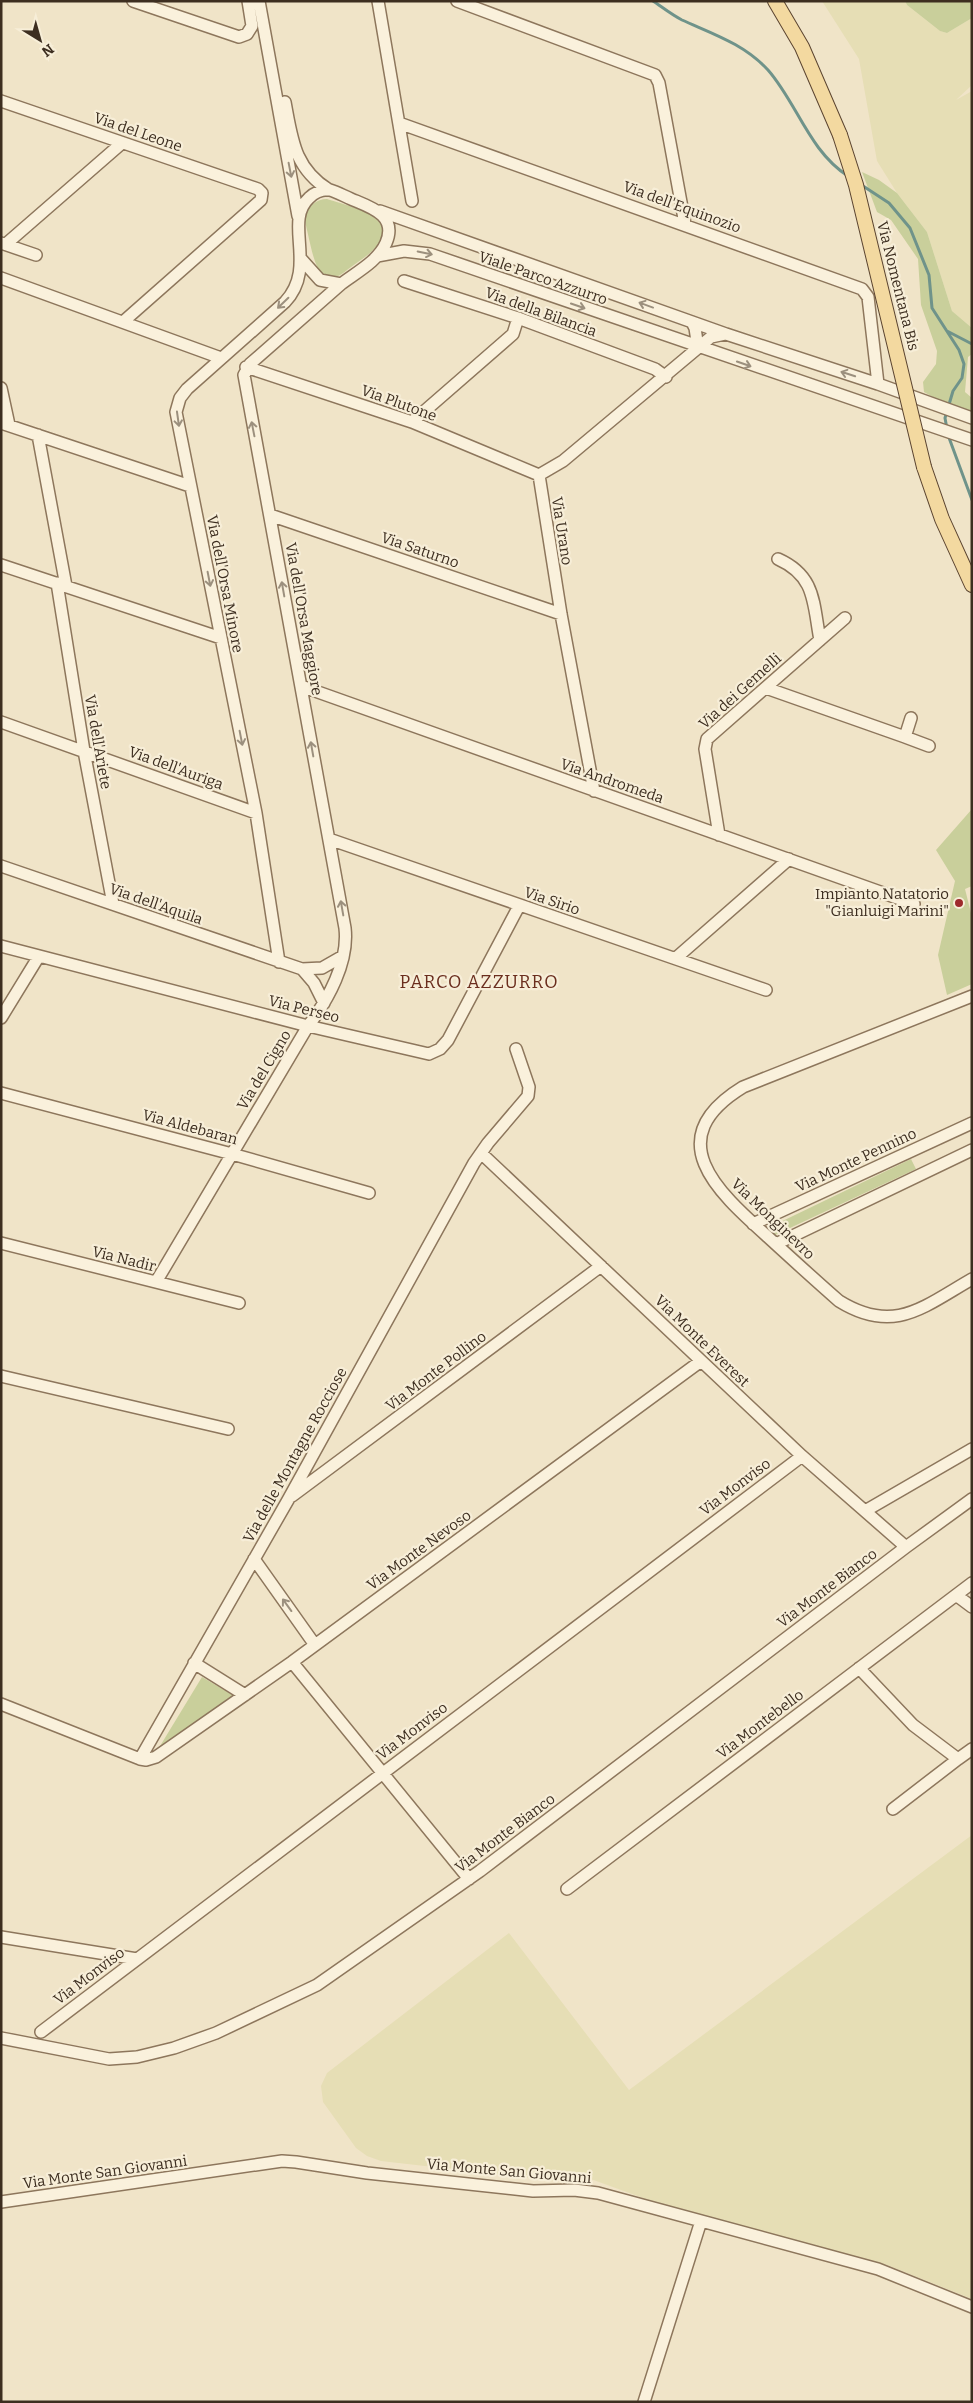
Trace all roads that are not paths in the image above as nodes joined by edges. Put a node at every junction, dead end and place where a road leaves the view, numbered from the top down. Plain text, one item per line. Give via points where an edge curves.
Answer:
1 (133, 1) edge
2 (248, 1) edge
3 (258, 1) edge
4 (265, 1) edge
5 (378, 1) edge
6 (457, 1) edge
7 (775, 1) edge
8 (1, 101) edge
9 (399, 123) junction
10 (122, 143) junction
11 (329, 190) junction
12 (412, 201) dead end
13 (380, 211) junction
14 (298, 216) junction
15 (685, 224) junction
16 (4, 244) edge
17 (36, 255) dead end
18 (377, 256) junction
19 (302, 260) junction
20 (1, 278) edge
21 (404, 281) dead end
22 (341, 284) junction
23 (518, 318) junction
24 (124, 321) junction
25 (692, 322) junction
26 (726, 334) junction
27 (698, 348) junction
28 (221, 358) junction
29 (246, 367) junction
30 (666, 377) junction
31 (878, 384) junction
32 (1, 388) edge
33 (972, 418) edge
34 (412, 422) junction
35 (5, 424) edge
36 (38, 435) junction
37 (972, 440) edge
38 (539, 475) junction
39 (190, 486) junction
40 (270, 515) junction
41 (778, 559) dead end
42 (1, 565) edge
43 (61, 585) junction
44 (972, 585) edge
45 (560, 614) junction
46 (845, 618) dead end
47 (221, 638) junction
48 (820, 640) junction
49 (301, 686) junction
50 (766, 688) junction
51 (911, 718) dead end
52 (1, 722) edge
53 (905, 737) junction
54 (929, 746) dead end
55 (84, 751) junction
56 (594, 791) junction
57 (256, 813) junction
58 (720, 834) junction
59 (329, 839) junction
60 (789, 859) junction
61 (1, 866) edge
62 (113, 904) junction
63 (914, 904) dead end
64 (519, 906) junction
65 (1, 946) edge
66 (39, 956) junction
67 (343, 956) junction
68 (676, 958) junction
69 (279, 962) junction
70 (302, 969) junction
71 (766, 990) dead end
72 (972, 996) edge
73 (324, 1003) junction
74 (1, 1018) edge
75 (308, 1026) junction
76 (516, 1049) dead end
77 (1, 1093) edge
78 (972, 1123) edge
79 (972, 1150) edge
80 (480, 1153) junction
81 (232, 1154) junction
82 (369, 1193) dead end
83 (753, 1224) junction
84 (1, 1243) edge
85 (776, 1244) junction
86 (602, 1266) junction
87 (972, 1279) edge
88 (156, 1282) junction
89 (239, 1303) dead end
90 (701, 1362) junction
91 (1, 1376) edge
92 (228, 1429) dead end
93 (972, 1449) edge
94 (802, 1456) junction
95 (972, 1499) edge
96 (288, 1500) junction
97 (865, 1510) junction
98 (906, 1546) junction
99 (254, 1559) junction
100 (972, 1583) edge
101 (956, 1595) junction
102 (972, 1607) edge
103 (315, 1645) junction
104 (292, 1662) junction
105 (194, 1664) junction
106 (860, 1668) junction
107 (245, 1695) junction
108 (1, 1704) edge
109 (972, 1749) edge
110 (145, 1759) junction
111 (958, 1759) junction
112 (382, 1773) junction
113 (893, 1809) dead end
114 (468, 1880) junction
115 (567, 1889) dead end
116 (1, 1937) edge
117 (137, 1959) junction
118 (41, 2032) dead end
119 (1, 2038) edge
120 (1, 2202) edge
121 (701, 2221) junction
122 (972, 2307) edge
123 (644, 2402) edge

1 - 2 street via 239,37 247,34 252,26
3 -> 14 street
4 - 11 street, Viale Parco Azzurro via 294,147 311,176
5 - 9 street
6 - 15 street via 655,75 659,82
7 - 44 main road, Via Nomentana Bis, bridge via 802,47 840,135 856,185 924,467 942,519
8 - 10 street, Via del Leone
9 - 12 street
9 - 15 street, Via dell'Equinozio
10 - 16 street
10 - 24 street, Via del Leone via 263,194
11 - 13 street, Viale Parco Azzurro
11 - 14 street via 310,197
13 - 18 street, Viale Parco Azzurro via 387,223 388,234
25 -> 13 street, Viale Parco Azzurro
14 - 19 street
15 - 31 street, Via dell'Equinozio via 864,290 868,297
16 - 17 street
18 - 22 street, Viale Parco Azzurro
18 -> 27 street, Viale Parco Azzurro via 404,251 430,254
19 - 22 street via 320,280
19 -> 28 street, Via dell'Orsa Minore via 298,284 288,299
20 - 24 street
21 - 23 street, Via della Bilancia
22 - 29 street
23 - 30 street, Via della Bilancia
23 - 34 street via 513,334
24 - 28 street
25 - 26 street, Viale Parco Azzurro
25 - 27 street
26 - 27 street via 711,337
31 -> 26 street, Viale Parco Azzurro
27 - 30 street
27 -> 37 street, Viale Parco Azzurro
28 -> 39 street, Via dell'Orsa Minore via 187,389 177,408
29 - 34 street, Via Plutone
40 -> 29 street, Via dell'Orsa Maggiore via 245,382
30 - 38 street via 563,462
31 - 33 street, Viale Parco Azzurro
32 - 35 street
34 - 38 street, Via Plutone
35 - 36 street
36 - 39 street
36 - 43 street, Via dell'Ariete
38 - 45 street, Via Urano
39 -> 47 street, Via dell'Orsa Minore
40 - 45 street, Via Saturno
49 -> 40 street, Via dell'Orsa Maggiore
41 - 48 street via 797,569 806,580
42 - 43 street
43 - 47 street
43 - 55 street, Via dell'Ariete
45 - 56 street, Via Urano
46 - 48 street, Via dei Gemelli
47 -> 57 street, Via dell'Orsa Minore
48 - 50 street, Via dei Gemelli
49 - 56 street, Via Andromeda
59 -> 49 street, Via dell'Orsa Maggiore
50 - 53 street
50 - 58 street, Via dei Gemelli via 706,741
51 - 53 street
52 - 55 street, Via dell'Auriga
53 - 54 street
55 - 57 street, Via dell'Auriga
55 - 62 street, Via dell'Ariete
56 - 58 street, Via Andromeda
57 - 69 street, Via dell'Orsa Minore
58 - 60 street, Via Andromeda
59 - 64 street, Via Sirio
67 -> 59 street, Via dell'Orsa Maggiore via 346,935
60 - 63 street, Via Andromeda
60 - 68 street
61 - 62 street, Via dell'Aquila
62 - 69 street, Via dell'Aquila
64 - 68 street, Via Sirio
64 - 75 street, Via Perseo via 448,1040 437,1051 424,1053
65 - 66 street, Via Perseo
66 - 74 street
66 - 75 street, Via Perseo
67 - 70 street via 322,968
67 - 73 street, Via del Cigno
68 - 71 street, Via Sirio
69 - 70 street, Via dell'Aquila
70 - 73 street
72 - 83 street, Via Monginevro via 756,1081 738,1090 717,1108 706,1122 701,1136 704,1164 721,1192
73 - 75 street, Via del Cigno
75 - 81 street, Via del Cigno
76 - 80 street, Via delle Montagne Rocciose via 529,1092
77 - 81 street, Via Aldebaran
78 - 83 street, Via Monte Pennino
79 - 85 street
80 - 86 street, Via Monte Everest
80 - 96 street, Via delle Montagne Rocciose
81 - 82 street, Via Aldebaran
81 - 88 street, Via del Cigno
83 - 85 street, Via Monginevro
84 - 88 street, Via Nadir
85 - 87 street, Via Monginevro via 838,1302 873,1316 893,1317 910,1313
86 - 90 street, Via Monte Everest
86 - 96 street, Via Monte Pollino
88 - 89 street, Via Nadir
90 - 94 street, Via Monte Everest
90 - 103 street, Via Monte Nevoso
91 - 92 street
93 - 97 street
94 - 97 street, Via Monte Everest
94 - 112 street, Via Monviso
95 - 98 street, Via Monte Bianco
96 - 99 street, Via delle Montagne Rocciose
97 - 98 street, Via Monte Everest
98 - 114 street, Via Monte Bianco
103 -> 99 street
99 - 105 street, Via delle Montagne Rocciose
100 - 101 street, Via Montebello
101 - 102 street
101 - 106 street, Via Montebello
103 - 104 street, Via Monte Nevoso
104 - 107 street, Via Monte Nevoso
104 - 112 street
105 - 107 street
105 - 110 street, Via delle Montagne Rocciose
106 - 111 street via 913,1725
106 - 115 street, Via Montebello
107 - 110 street, Via Monte Nevoso
108 - 110 street
109 - 111 street
111 - 113 street
112 - 114 street
112 - 117 street, Via Monviso
114 - 119 street, Via Monte Bianco via 317,1985 181,2046 118,2059
116 - 117 street
117 - 118 street, Via Monviso
120 - 121 street, Via Monte San Giovanni via 291,2161 367,2173 533,2191 592,2192
121 - 122 street, Via Monte San Giovanni via 878,2269
121 - 123 street

